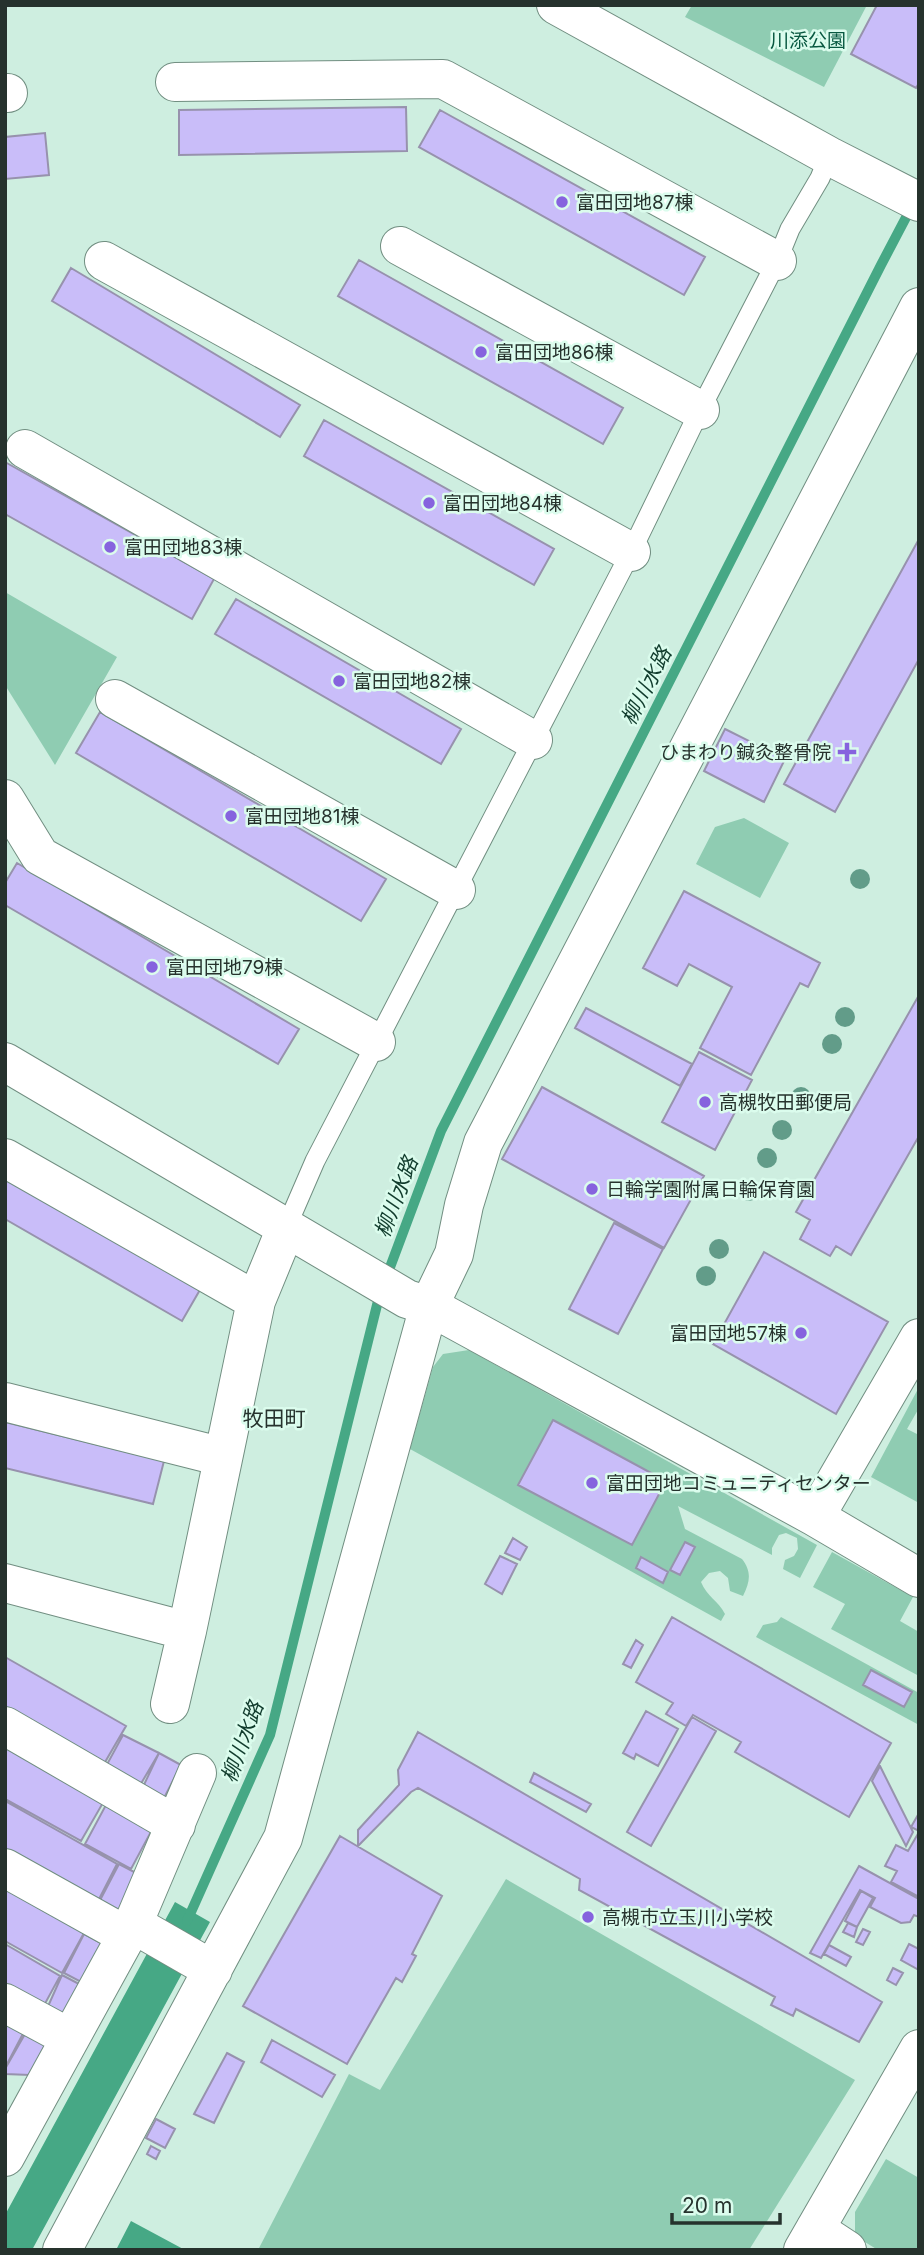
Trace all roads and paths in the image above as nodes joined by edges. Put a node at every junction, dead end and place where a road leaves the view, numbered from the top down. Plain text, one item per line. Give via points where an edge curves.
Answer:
1 (556, 5) edge
2 (175, 82) dead end
3 (829, 156) junction
4 (919, 202) edge
5 (400, 246) dead end
6 (104, 261) dead end
7 (777, 261) junction
8 (919, 307) edge
9 (700, 410) junction
10 (25, 449) dead end
11 (631, 552) junction
12 (115, 699) dead end
13 (533, 740) junction
14 (5, 799) edge
15 (456, 890) junction
16 (376, 1042) junction
17 (5, 1062) edge
18 (5, 1158) edge
19 (286, 1228) junction
20 (256, 1301) junction
21 (418, 1302) junction
22 (919, 1338) edge
23 (5, 1402) edge
24 (223, 1457) junction
25 (815, 1517) junction
26 (919, 1578) edge
27 (5, 1583) edge
28 (187, 1631) junction
29 (170, 1704) dead end
30 (5, 1726) edge
31 (197, 1773) dead end
32 (176, 1825) junction
33 (5, 1868) edge
34 (130, 1930) junction
35 (213, 1970) junction
36 (5, 2003) edge
37 (70, 2038) junction
38 (913, 2074) edge
39 (18, 2105) edge
40 (5, 2157) edge
41 (809, 2239) edge
42 (62, 2250) edge
43 (847, 2250) edge

1 - 3 street
2 - 7 street via 443,79
3 - 4 street
3 - 7 lane
5 - 9 street
6 - 11 street
7 - 9 lane
8 - 21 street via 483,1143 454,1254
9 - 11 lane
10 - 13 street
11 - 13 lane
12 - 15 street
13 - 15 lane
14 - 16 street via 40,856
15 - 16 lane
16 - 19 lane
17 - 19 street
18 - 20 street
19 - 20 street
19 - 21 street
20 - 24 street
21 - 25 street
21 - 35 street via 283,1838
22 - 25 street
23 - 24 street
24 - 28 street
25 - 26 street
27 - 28 street
28 - 29 street
30 - 32 street
31 - 32 street
32 - 34 street
33 - 34 street
34 - 35 street
34 - 37 street
35 - 42 street
36 - 37 street
37 - 39 street
38 - 41 street
39 - 40 street
41 - 43 street

